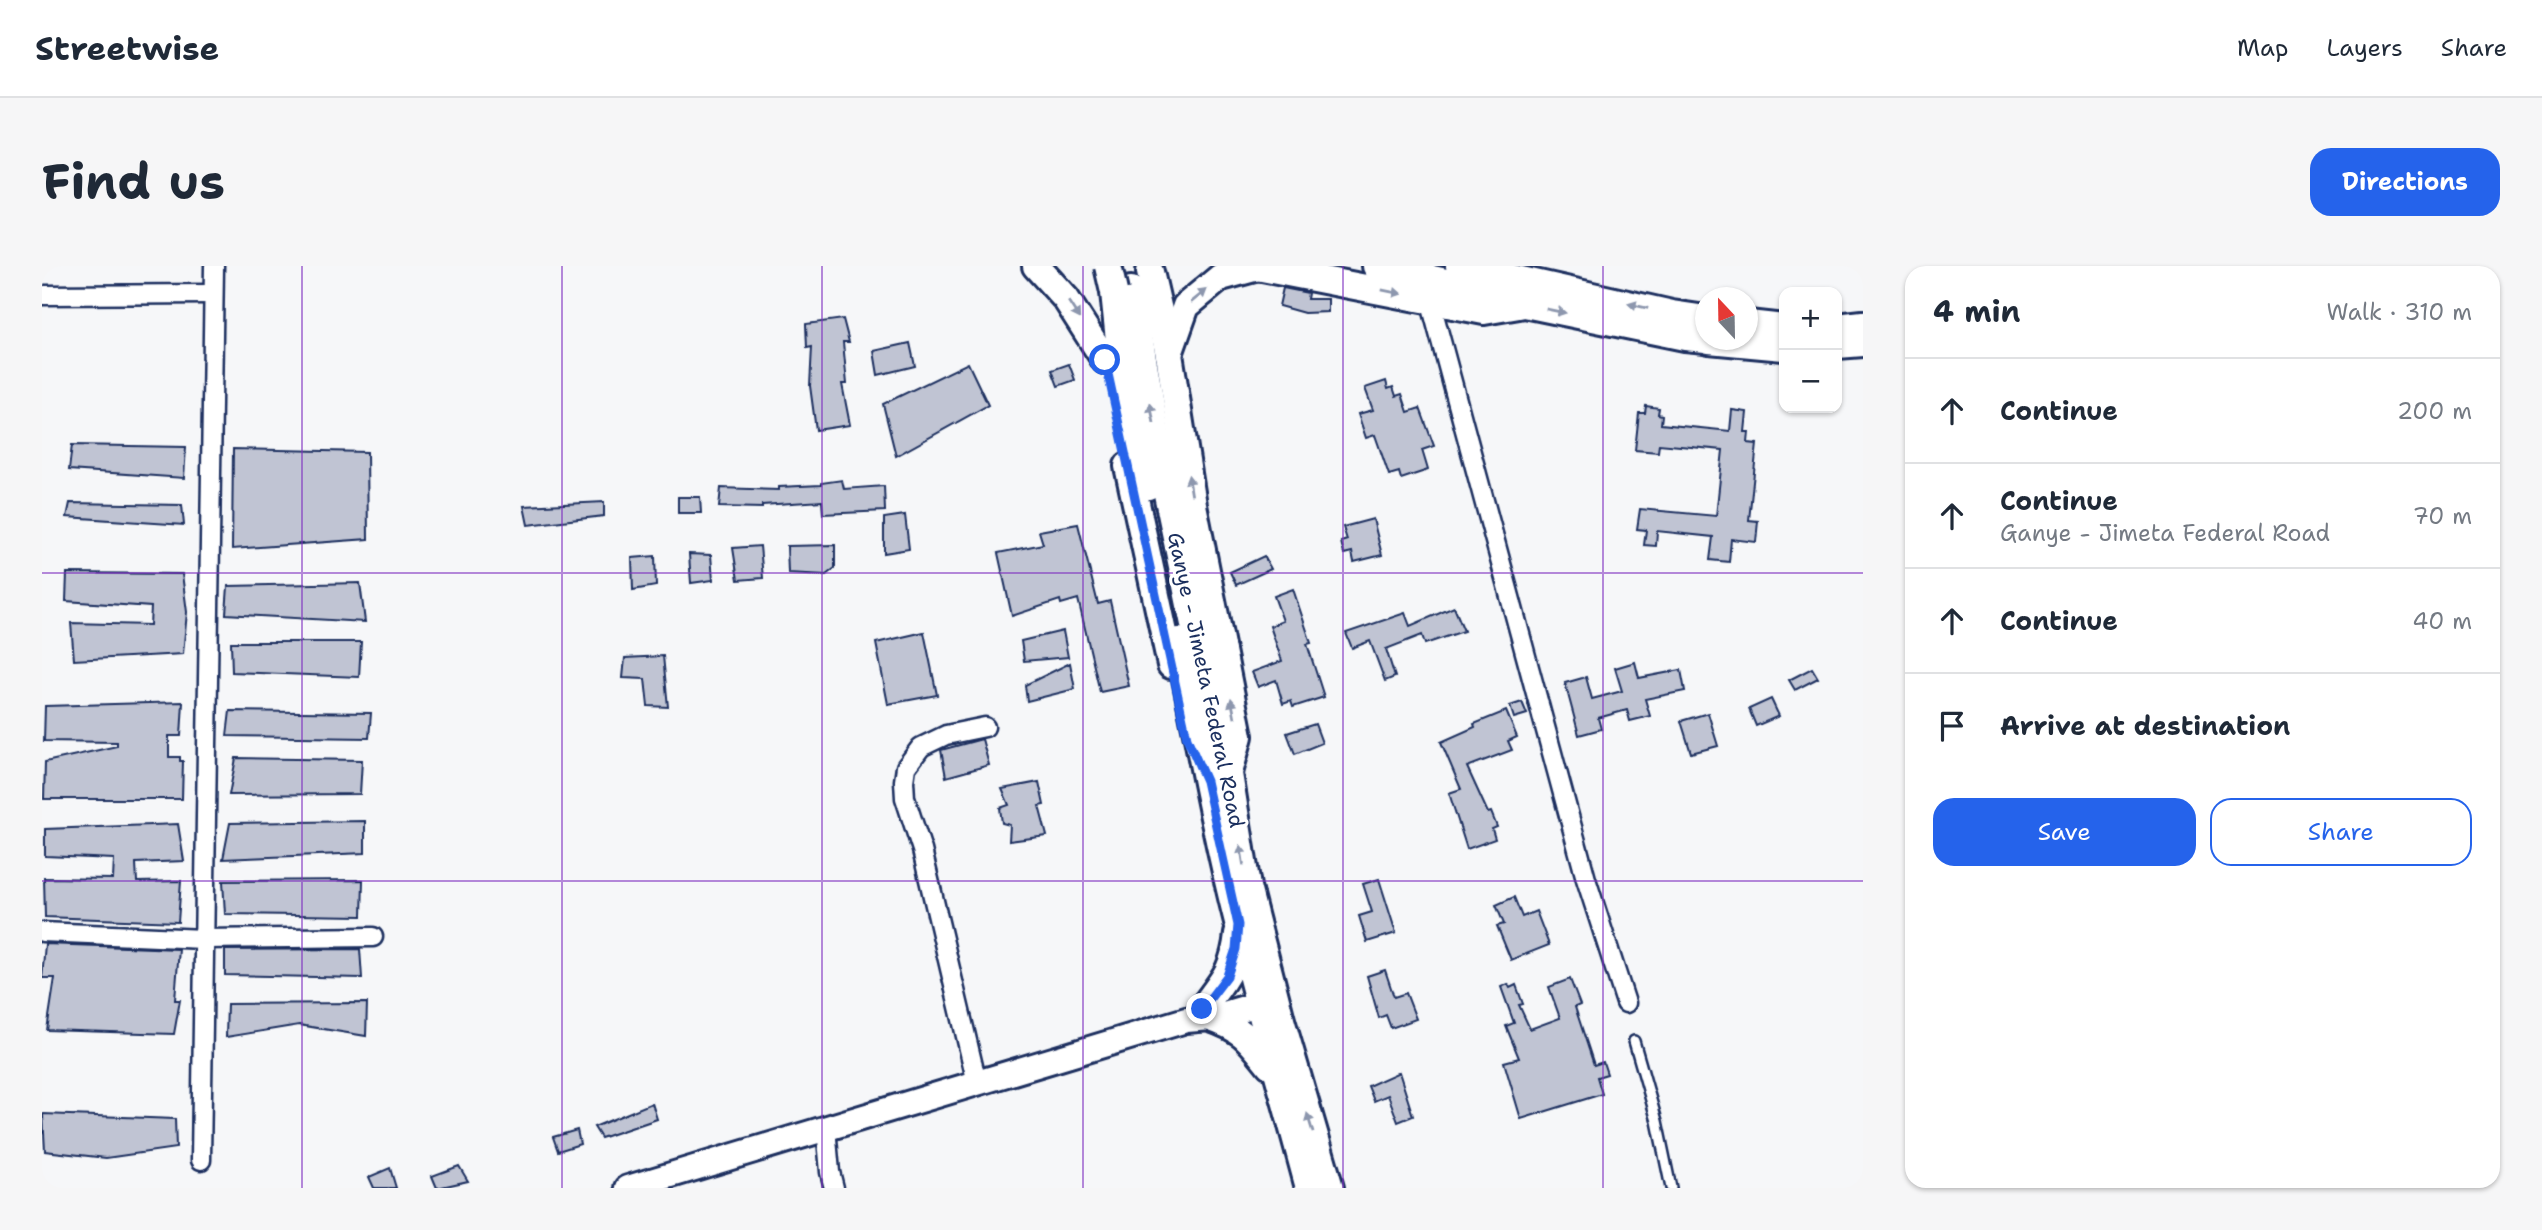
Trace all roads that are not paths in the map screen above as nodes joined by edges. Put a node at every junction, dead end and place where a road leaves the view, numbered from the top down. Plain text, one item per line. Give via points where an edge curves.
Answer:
1 (214, 266) edge
2 (1035, 266) edge
3 (1252, 266) edge
4 (1376, 266) edge
5 (1100, 267) edge
6 (1258, 267) edge
7 (1482, 269) edge
8 (1136, 277) edge
9 (42, 295) edge
10 (213, 295) junction
11 (1430, 300) junction
12 (1525, 304) junction
13 (1695, 317) edge
14 (1863, 324) edge
15 (1758, 325) edge
16 (1842, 326) edge
17 (1779, 327) edge
18 (1695, 337) edge
19 (1758, 344) edge
20 (1863, 344) edge
21 (1842, 345) edge
22 (1779, 346) edge
23 (1169, 354) junction
24 (1105, 360) junction
25 (985, 727) dead end
26 (1217, 778) junction
27 (1238, 925) junction
28 (42, 932) edge
29 (373, 937) dead end
30 (204, 939) junction
31 (1257, 998) junction
32 (1626, 1003) dead end
33 (1200, 1015) junction
34 (1634, 1041) dead end
35 (1275, 1072) junction
36 (977, 1083) junction
37 (826, 1128) junction
38 (201, 1160) dead end
39 (628, 1188) edge
40 (834, 1188) edge
41 (1309, 1188) edge
42 (1330, 1188) edge
43 (1671, 1188) edge

1 - 10 street
2 -> 24 main road via 1066,299
3 - 6 main road
4 - 12 main road
5 - 8 main road, bridge
5 - 8 main road via 1111,275 1142,276
5 - 24 main road
6 -> 11 main road
23 -> 6 main road via 1186,306 1222,277
13 -> 7 main road
8 - 23 main road
8 - 26 main road, Ganye - Jimeta Federal Road via 1123,379
9 - 10 street
10 - 30 street
11 - 12 main road via 1484,311
11 - 32 street via 1586,879
12 -> 18 main road
14 - 16 main road
15 - 17 main road
19 - 22 main road
20 - 21 main road
26 -> 23 main road via 1239,736 1193,505
24 - 26 main road via 1187,738
25 - 36 street via 946,735 921,747 906,767 904,781
26 - 27 main road, Ganye - Jimeta Federal Road
42 -> 26 main road, Ganye - Jimeta Federal Road
27 - 31 main road, Ganye - Jimeta Federal Road
27 - 33 main road via 1227,976
28 - 30 street
29 - 30 street
30 - 38 street
31 - 33 main road
31 - 35 main road, Ganye - Jimeta Federal Road
33 - 35 main road via 1241,1031
33 - 36 main road
34 - 43 lane
35 - 41 main road, Ganye - Jimeta Federal Road
36 - 37 main road
37 - 39 main road
37 - 40 street

